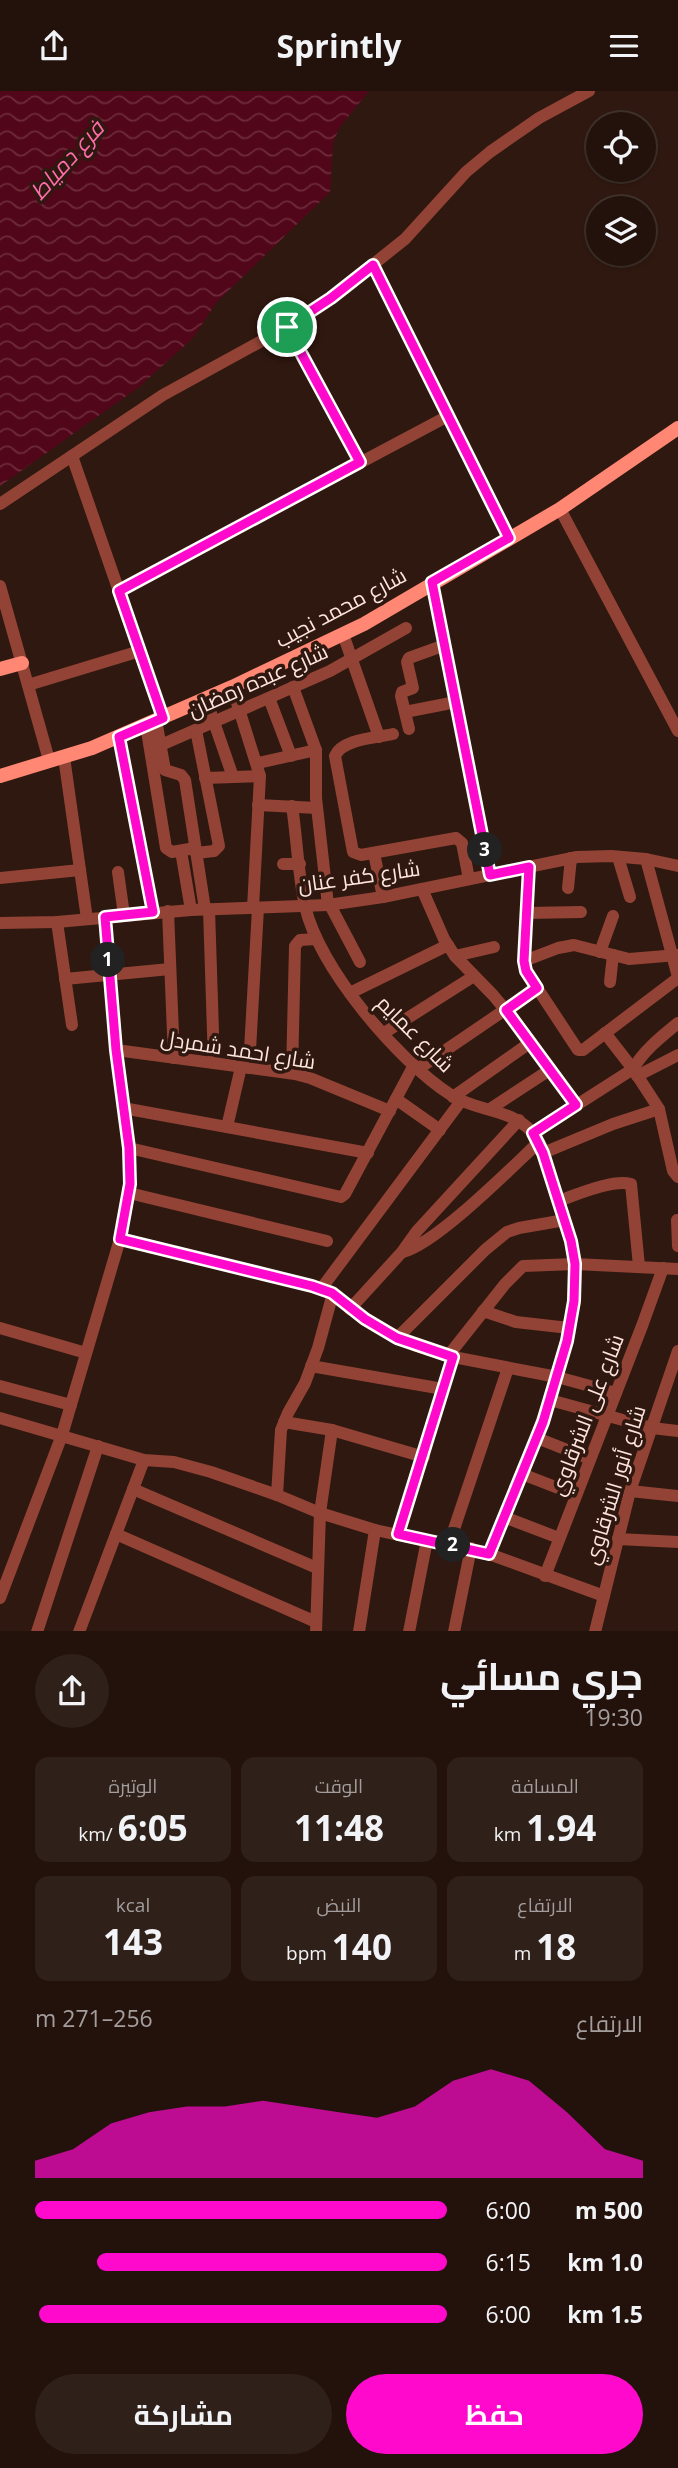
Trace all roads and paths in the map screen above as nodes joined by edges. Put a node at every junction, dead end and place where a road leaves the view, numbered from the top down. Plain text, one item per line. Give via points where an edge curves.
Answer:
1 (589, 91) edge
2 (373, 265) junction
3 (287, 327) junction
4 (448, 416) junction
5 (678, 428) edge
6 (72, 456) junction
7 (360, 462) junction
8 (0, 504) edge
9 (560, 509) junction
10 (509, 538) junction
11 (432, 582) junction
12 (0, 586) edge
13 (119, 591) junction
14 (406, 628) dead end
15 (343, 634) junction
16 (444, 645) junction
17 (140, 651) junction
18 (352, 658) junction
19 (22, 663) junction
20 (0, 669) edge
21 (27, 685) junction
22 (232, 687) junction
23 (293, 687) junction
24 (269, 698) junction
25 (206, 699) junction
26 (456, 702) junction
27 (240, 710) junction
28 (405, 712) junction
29 (155, 721) junction
30 (214, 722) junction
31 (409, 729) dead end
32 (196, 730) junction
33 (678, 731) edge
34 (393, 734) dead end
35 (119, 737) junction
36 (379, 737) junction
37 (161, 745) junction
38 (316, 750) junction
39 (291, 755) junction
40 (64, 757) junction
41 (49, 760) junction
42 (259, 769) junction
43 (0, 776) edge
44 (233, 777) junction
45 (205, 778) junction
46 (258, 805) junction
47 (292, 806) junction
48 (317, 808) junction
49 (195, 850) junction
50 (181, 851) junction
51 (374, 853) junction
52 (618, 857) junction
53 (570, 858) junction
54 (646, 859) junction
55 (282, 864) dead end
56 (300, 864) junction
57 (529, 867) junction
58 (677, 869) edge
59 (80, 870) junction
60 (118, 873) dead end
61 (490, 875) junction
62 (0, 878) edge
63 (469, 879) junction
64 (568, 888) dead end
65 (422, 889) junction
66 (383, 897) junction
67 (630, 897) dead end
68 (329, 905) junction
69 (305, 906) junction
70 (256, 908) junction
71 (207, 909) junction
72 (191, 910) junction
73 (168, 911) junction
74 (153, 912) junction
75 (581, 912) dead end
76 (527, 913) junction
77 (124, 915) junction
78 (613, 916) dead end
79 (105, 917) junction
80 (87, 919) junction
81 (57, 922) junction
82 (0, 923) edge
83 (316, 939) junction
84 (494, 947) dead end
85 (451, 951) junction
86 (606, 953) junction
87 (674, 955) edge
88 (524, 961) junction
89 (360, 963) dead end
90 (170, 969) junction
91 (110, 973) junction
92 (474, 976) junction
93 (678, 978) edge
94 (65, 979) junction
95 (610, 982) dead end
96 (537, 988) junction
97 (350, 993) junction
98 (506, 1010) junction
99 (678, 1023) edge
100 (72, 1025) dead end
101 (384, 1033) junction
102 (605, 1033) junction
103 (531, 1042) junction
104 (116, 1050) junction
105 (678, 1055) edge
106 (174, 1058) junction
107 (214, 1063) junction
108 (416, 1067) junction
109 (245, 1068) junction
110 (551, 1069) junction
111 (635, 1072) junction
112 (292, 1073) junction
113 (396, 1099) junction
114 (457, 1099) junction
115 (576, 1105) junction
116 (123, 1108) junction
117 (490, 1109) junction
118 (659, 1109) junction
119 (390, 1111) junction
120 (520, 1120) junction
121 (228, 1127) junction
122 (440, 1130) junction
123 (538, 1142) junction
124 (129, 1148) junction
125 (368, 1153) junction
126 (678, 1177) edge
127 (129, 1193) junction
128 (558, 1201) junction
129 (565, 1220) junction
130 (677, 1220) edge
131 (120, 1239) junction
132 (327, 1241) dead end
133 (678, 1246) edge
134 (402, 1252) junction
135 (575, 1264) junction
136 (639, 1266) junction
137 (663, 1268) junction
138 (678, 1269) edge
139 (327, 1291) junction
140 (350, 1309) junction
141 (483, 1311) junction
142 (0, 1328) edge
143 (569, 1328) junction
144 (397, 1338) junction
145 (678, 1351) edge
146 (86, 1353) junction
147 (450, 1356) junction
148 (312, 1366) junction
149 (508, 1368) junction
150 (556, 1377) junction
151 (0, 1386) edge
152 (443, 1389) junction
153 (616, 1393) junction
154 (550, 1400) junction
155 (71, 1405) junction
156 (607, 1416) junction
157 (0, 1418) edge
158 (284, 1422) junction
159 (652, 1428) junction
160 (332, 1430) junction
161 (678, 1431) edge
162 (62, 1435) junction
163 (537, 1438) junction
164 (98, 1446) junction
165 (424, 1457) junction
166 (590, 1459) junction
167 (144, 1460) junction
168 (522, 1474) junction
169 (132, 1489) junction
170 (630, 1491) junction
171 (277, 1495) junction
172 (576, 1495) junction
173 (678, 1496) edge
174 (320, 1513) junction
175 (504, 1517) junction
176 (375, 1530) junction
177 (116, 1534) junction
178 (398, 1534) junction
179 (559, 1538) junction
180 (618, 1539) junction
181 (427, 1540) junction
182 (678, 1542) edge
183 (449, 1544) junction
184 (471, 1548) junction
185 (489, 1554) junction
186 (317, 1568) junction
187 (4, 1572) edge
188 (544, 1576) junction
189 (604, 1596) junction
190 (0, 1598) edge
191 (316, 1627) edge
192 (37, 1631) edge
193 (79, 1631) edge
194 (359, 1631) edge
195 (409, 1631) edge
196 (454, 1631) edge
197 (595, 1631) edge

1 - 2 street via 489,152 405,239
2 - 3 street
2 - 4 street
3 - 6 street via 163,395
3 - 7 street
4 - 7 street
4 - 10 street
5 - 9 street, شارع محمد نجيب
6 - 8 street
6 - 13 street
7 - 13 street
9 - 10 street, شارع محمد نجيب
9 - 33 street
10 - 11 street, شارع محمد نجيب
11 - 15 street, شارع محمد نجيب
11 - 16 street
12 - 19 street
13 - 17 street
14 - 18 street, شارع عبده رمضان
15 - 18 street
15 - 22 street, شارع محمد نجيب
16 - 26 street
16 - 28 street via 408,660 413,688 401,695
17 - 21 street
17 - 29 street
18 - 23 street, شارع عبده رمضان
18 - 36 street
19 - 20 street
19 - 21 street
21 - 41 street
22 - 25 street, شارع محمد نجيب
22 - 27 street
23 - 24 street, شارع عبده رمضان
23 - 38 street
24 - 27 street, شارع عبده رمضان
24 - 39 street
25 - 29 street, شارع محمد نجيب
25 - 30 street
26 - 28 street
26 - 61 street
27 - 30 street, شارع عبده رمضان
27 - 42 street
28 - 31 street
29 - 35 street, شارع محمد نجيب
29 - 37 street
29 - 50 street via 166,848
30 - 32 street, شارع عبده رمضان
30 - 44 street
32 - 37 street, شارع عبده رمضان
32 - 45 street
34 - 36 street
35 - 40 street, شارع محمد نجيب
35 - 74 street
36 - 51 street via 343,746 335,757 353,852
37 - 49 street via 165,770 184,776
38 - 39 street
38 - 48 street
39 - 42 street
40 - 41 street, شارع محمد نجيب
40 - 59 street
41 - 43 street, شارع محمد نجيب
42 - 44 street
42 - 46 street
44 - 45 street
45 - 49 street via 219,846 214,851
46 - 47 street
46 - 70 street
47 - 48 street
47 - 56 street, شارع عمايم
48 - 68 street
49 - 50 street
49 - 71 street
50 - 72 street
51 - 63 street via 456,838 462,843
51 - 66 street
52 - 53 street, شارع كفر عنان
52 - 54 street, شارع كفر عنان
52 - 67 street
53 - 57 street, شارع كفر عنان
53 - 64 street
54 - 58 street, شارع كفر عنان
54 - 87 street
55 - 56 street
56 - 69 street, شارع عمايم
57 - 61 street, شارع كفر عنان
57 - 76 street
59 - 62 street
59 - 80 street
60 - 77 street
61 - 63 street, شارع كفر عنان
63 - 65 street, شارع كفر عنان
65 - 66 street, شارع كفر عنان
65 - 85 street
66 - 68 street, شارع كفر عنان
68 - 69 street, شارع كفر عنان
68 - 89 street
69 - 70 street, شارع كفر عنان
69 - 83 street, شارع عمايم
70 - 71 street, شارع كفر عنان
70 - 109 street
71 - 72 street, شارع كفر عنان
71 - 107 street
72 - 73 street, شارع كفر عنان
73 - 74 street, شارع كفر عنان
73 - 90 street
74 - 77 street, شارع كفر عنان
75 - 76 street
76 - 88 street
77 - 79 street, شارع كفر عنان
78 - 86 street
79 - 80 street, شارع كفر عنان
79 - 91 street
80 - 81 street, شارع كفر عنان
81 - 82 street, شارع كفر عنان
81 - 94 street
83 - 97 street, شارع عمايم
83 - 112 street via 300,940 295,946
84 - 85 street
85 - 92 street
85 - 97 street
86 - 87 street via 629,959
86 - 88 street via 574,946
86 - 95 street
87 - 93 street
88 - 96 street
90 - 91 street
90 - 106 street
91 - 94 street
91 - 104 street
92 - 98 street
92 - 101 street
93 - 102 street
94 - 100 street
96 - 98 street
96 - 102 street via 578,1050
97 - 101 street, شارع عمايم
98 - 103 street
98 - 108 street
99 - 111 street via 638,1059
101 - 108 street, شارع عمايم
102 - 111 street
103 - 110 street
103 - 114 street
104 - 106 street, شارع احمد شمردل
104 - 116 street
105 - 111 street
106 - 107 street, شارع احمد شمردل
107 - 109 street, شارع احمد شمردل
108 - 113 street
108 - 114 street, شارع عمايم
109 - 112 street, شارع احمد شمردل
109 - 121 street
110 - 115 street
110 - 117 street
111 - 115 street
111 - 118 street
112 - 119 street, شارع احمد شمردل
113 - 119 street
113 - 122 street
114 - 117 street, شارع عمايم
114 - 122 street
115 - 123 street
116 - 121 street
116 - 124 street
117 - 120 street, شارع عمايم
118 - 123 street
118 - 126 street
119 - 125 street
120 - 123 street, شارع عمايم
120 - 134 street
121 - 125 street
122 - 139 street
123 - 128 street, شارع عمايم
123 - 134 street via 450,1222
124 - 125 street via 341,1197
124 - 127 street
127 - 131 street
127 - 132 street
128 - 129 street, شارع عمايم
128 - 136 street via 611,1185 631,1184
129 - 135 street, شارع عمايم
129 - 144 street via 507,1233
130 - 133 street
131 - 139 street
131 - 146 street
134 - 140 street
135 - 136 street
135 - 141 street via 523,1266
135 - 143 street, شارع عمايم
136 - 137 street
137 - 138 street
137 - 153 street, شارع على الشرقاوي
139 - 140 street
139 - 148 street
140 - 144 street
141 - 143 street via 516,1322
141 - 147 street
142 - 146 street
143 - 150 street, شارع عمايم
144 - 147 street
145 - 159 street, شارع أنور الشرقاوي
146 - 155 street
147 - 149 street
147 - 152 street
148 - 152 street
148 - 158 street
149 - 150 street
149 - 183 street
150 - 153 street
150 - 154 street, شارع عمايم
151 - 155 street
152 - 165 street
153 - 156 street, شارع على الشرقاوي
154 - 156 street
154 - 163 street, شارع عمايم
155 - 162 street
156 - 159 street
156 - 166 street, شارع على الشرقاوي
157 - 162 street
158 - 160 street
158 - 171 street
159 - 161 street
159 - 170 street, شارع أنور الشرقاوي
160 - 165 street
160 - 174 street
162 - 164 street
162 - 187 street
163 - 166 street
163 - 168 street, شارع عمايم
164 - 167 street
164 - 192 street
165 - 178 street
166 - 172 street, شارع على الشرقاوي
167 - 169 street
167 - 171 street via 174,1462
168 - 172 street
168 - 175 street, شارع عمايم
169 - 177 street
169 - 186 street
170 - 173 street
170 - 180 street, شارع أنور الشرقاوي
171 - 174 street
172 - 179 street, شارع على الشرقاوي
174 - 176 street
174 - 186 street
175 - 179 street
175 - 185 street, شارع عمايم
176 - 178 street
176 - 194 street
177 - 191 street
177 - 193 street
178 - 181 street
179 - 188 street, شارع على الشرقاوي
180 - 182 street
180 - 189 street, شارع أنور الشرقاوي
181 - 183 street
181 - 195 street
183 - 184 street
184 - 185 street
184 - 196 street
185 - 188 street
186 - 191 street
187 - 190 street
188 - 189 street
189 - 197 street, شارع أنور الشرقاوي

